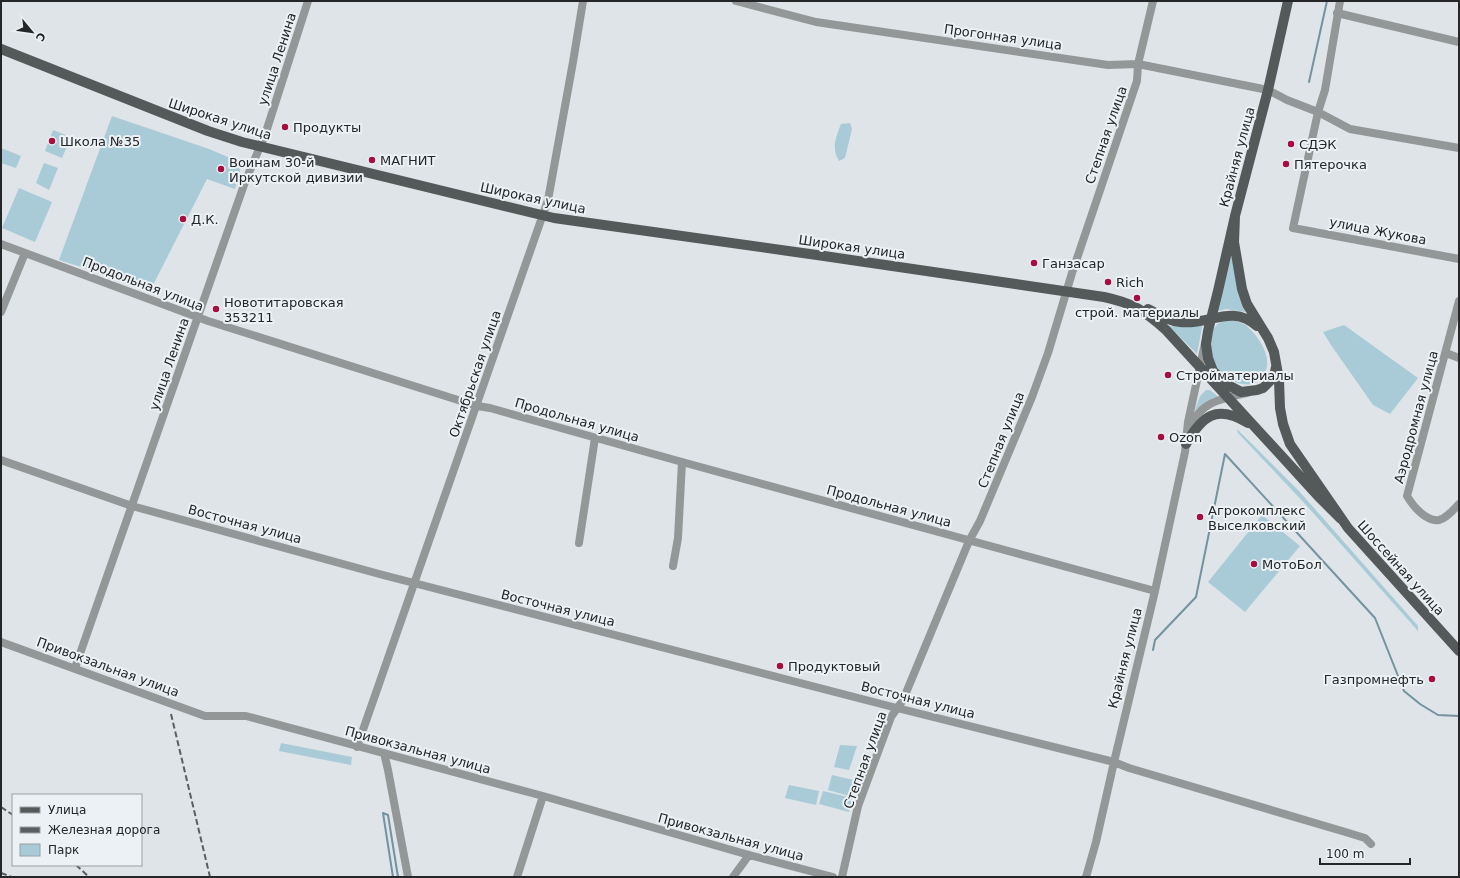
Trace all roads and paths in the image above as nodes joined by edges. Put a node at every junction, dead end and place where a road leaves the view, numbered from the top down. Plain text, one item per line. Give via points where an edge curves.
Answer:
1 (308, 1) edge
2 (583, 1) edge
3 (736, 1) edge
4 (1153, 1) edge
5 (1288, 1) edge
6 (1340, 1) edge
7 (1337, 13) junction
8 (1459, 42) edge
9 (1, 49) edge
10 (1138, 64) junction
11 (1268, 90) junction
12 (1318, 112) junction
13 (260, 147) junction
14 (1459, 148) edge
15 (542, 216) junction
16 (1235, 216) junction
17 (1, 244) edge
18 (25, 253) junction
19 (1459, 259) edge
20 (1218, 291) junction
21 (1067, 292) junction
22 (1459, 301) edge
23 (1125, 302) junction
24 (1, 312) edge
25 (198, 317) junction
26 (1211, 319) junction
27 (1192, 322) junction
28 (1208, 331) junction
29 (1262, 331) junction
30 (1446, 353) junction
31 (1459, 358) edge
32 (1199, 365) junction
33 (1277, 365) junction
34 (1210, 377) junction
35 (1226, 384) junction
36 (1257, 390) junction
37 (1228, 397) junction
38 (477, 406) junction
39 (1254, 426) junction
40 (595, 438) junction
41 (1186, 444) junction
42 (1, 460) edge
43 (682, 462) junction
44 (1459, 504) edge
45 (132, 506) junction
46 (1341, 519) junction
47 (969, 540) junction
48 (579, 543) dead end
49 (673, 566) dead end
50 (414, 583) junction
51 (1155, 591) junction
52 (1, 642) edge
53 (1459, 651) edge
54 (75, 668) junction
55 (898, 708) junction
56 (357, 747) junction
57 (384, 753) junction
58 (1114, 762) junction
59 (543, 796) junction
60 (1371, 844) dead end
61 (749, 855) junction
62 (408, 877) edge
63 (517, 877) edge
64 (733, 877) edge
65 (833, 877) edge
66 (842, 877) edge
67 (1086, 877) edge

1 - 13 street, улица Ленина
2 - 15 street, Октябрьская улица via 548,200
3 - 10 street, Прогонная улица via 816,22 1108,65
4 - 10 street, Степная улица
5 - 11 main road, Крайняя улица
6 - 7 street
7 - 8 street
7 - 12 street via 1325,90
9 - 13 main road, Широкая улица via 208,131
10 - 11 street, Прогонная улица
10 - 21 street, Степная улица via 1137,81
11 - 12 street, Прогонная улица
11 - 16 main road, Крайняя улица
12 - 14 street, Прогонная улица via 1350,129
12 - 19 street, улица Жукова via 1293,228
13 - 15 main road, Широкая улица
13 - 25 street, улица Ленина via 245,182
15 - 21 main road, Широкая улица
15 - 38 street, Октябрьская улица
16 - 20 main road, Крайняя улица
16 - 29 main road via 1234,242 1242,288 1247,304
17 - 18 street, Продольная улица
18 - 24 street
18 - 25 street, Продольная улица
20 - 26 main road, Крайняя улица
20 - 27 main road via 1206,314
21 - 23 main road, Широкая улица
21 - 47 street, Степная улица via 1032,397 980,521
22 - 30 street, Аэродромная улица
23 - 27 main road via 1139,304 1179,322
23 - 32 main road via 1143,310 1158,322
25 - 38 street, Продольная улица
25 - 45 street, улица Ленина
26 - 27 main road
26 - 28 main road
26 - 29 main road via 1226,315 1241,317
28 - 32 street
28 - 35 main road via 1208,358 1213,371
29 - 33 main road via 1272,346
30 - 31 street
30 - 44 street, Аэродромная улица via 1408,496 1411,504 1428,519 1439,520
32 - 34 main road
32 - 41 street
33 - 36 main road via 1274,376
33 - 46 main road via 1280,408 1290,444
34 - 35 main road
34 - 37 main road
35 - 36 main road via 1242,392
36 - 37 street
37 - 39 main road
37 - 41 street via 1209,404 1196,415
38 - 40 street, Продольная улица
38 - 50 street, Октябрьская улица
39 - 41 main road via 1241,418 1214,415 1198,424
39 - 46 main road
40 - 43 street, Продольная улица
40 - 48 street
41 - 51 street, Крайняя улица
42 - 45 street, Восточная улица
43 - 47 street, Продольная улица
43 - 49 street via 678,538
45 - 50 street, Восточная улица
45 - 54 street, улица Ленина
46 - 53 main road, Шоссейная улица
47 - 51 street, Продольная улица
47 - 55 street, Степная улица
50 - 55 street, Восточная улица
50 - 56 street, Октябрьская улица
51 - 58 street, Крайняя улица
52 - 54 street, Привокзальная улица
54 - 56 street, Привокзальная улица via 205,716 246,716
55 - 58 street, Восточная улица
55 - 66 street, Степная улица via 891,717 858,806
56 - 57 street, Привокзальная улица
57 - 59 street, Привокзальная улица
57 - 62 street
58 - 60 street, Восточная улица via 1365,838
58 - 67 street, Крайняя улица
59 - 61 street, Привокзальная улица
59 - 63 street
61 - 64 street
61 - 65 street, Привокзальная улица

